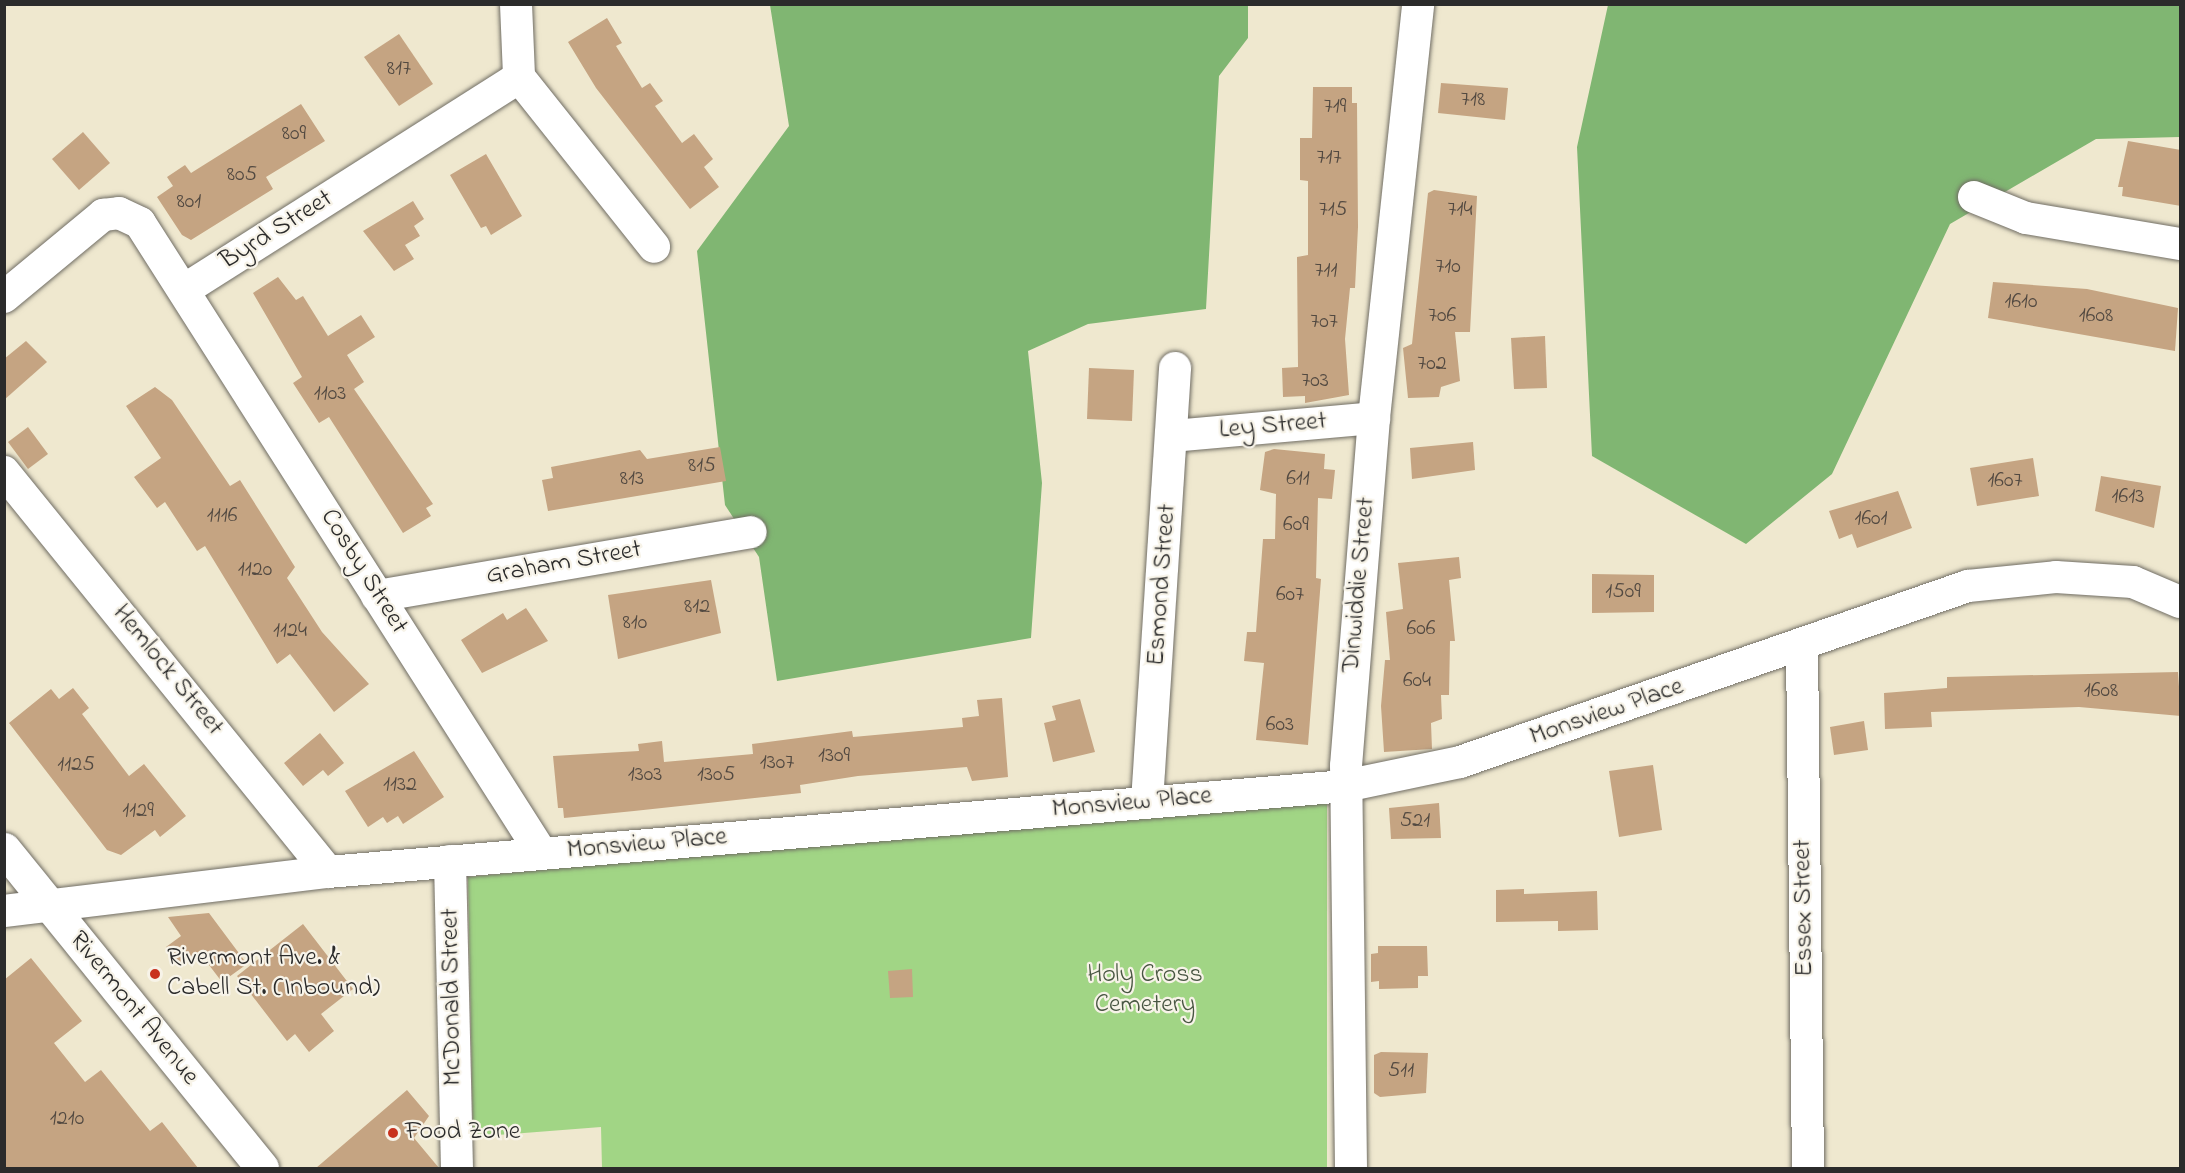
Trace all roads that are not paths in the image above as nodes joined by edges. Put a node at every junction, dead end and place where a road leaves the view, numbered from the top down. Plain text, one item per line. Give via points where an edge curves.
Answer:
1 (516, 4) edge
2 (1418, 4) edge
3 (519, 77) junction
4 (1974, 197) dead end
5 (2181, 244) edge
6 (654, 247) dead end
7 (184, 290) junction
8 (4, 297) edge
9 (1175, 368) dead end
10 (1374, 418) junction
11 (1173, 436) junction
12 (4, 472) edge
13 (751, 532) dead end
14 (377, 596) junction
15 (2181, 603) edge
16 (1802, 647) junction
17 (1345, 786) junction
18 (1148, 802) junction
19 (4, 849) edge
20 (543, 854) junction
21 (450, 861) junction
22 (328, 872) junction
23 (50, 906) junction
24 (4, 911) edge
25 (262, 1168) edge
26 (457, 1168) edge
27 (1351, 1168) edge
28 (1808, 1168) edge

1 - 3 street
2 - 10 street, Dinwiddie Street
3 - 6 street
3 - 7 street, Byrd Street
4 - 5 street via 2026,218
7 - 8 street via 140,223 111,213
7 - 14 street, Cosby Street
9 - 11 street, Esmond Street
10 - 11 street, Ley Street
10 - 17 street, Dinwiddie Street
11 - 18 street, Esmond Street
12 - 22 street, Hemlock Street
13 - 14 street, Graham Street
14 - 20 street, Cosby Street
15 - 16 street, Monsview Place via 2133,582 2056,577 1968,586
16 - 17 street, Monsview Place via 1460,762
16 - 28 street, Essex Street
17 - 18 street, Monsview Place
17 - 27 street, Dinwiddie Street
18 - 20 street, Monsview Place
19 - 23 main road, Rivermont Avenue
20 - 21 street, Monsview Place
21 - 22 street, Monsview Place
21 - 26 street, McDonald Street
22 - 23 street, Monsview Place
23 - 24 street, Monsview Place
23 - 25 main road, Rivermont Avenue

